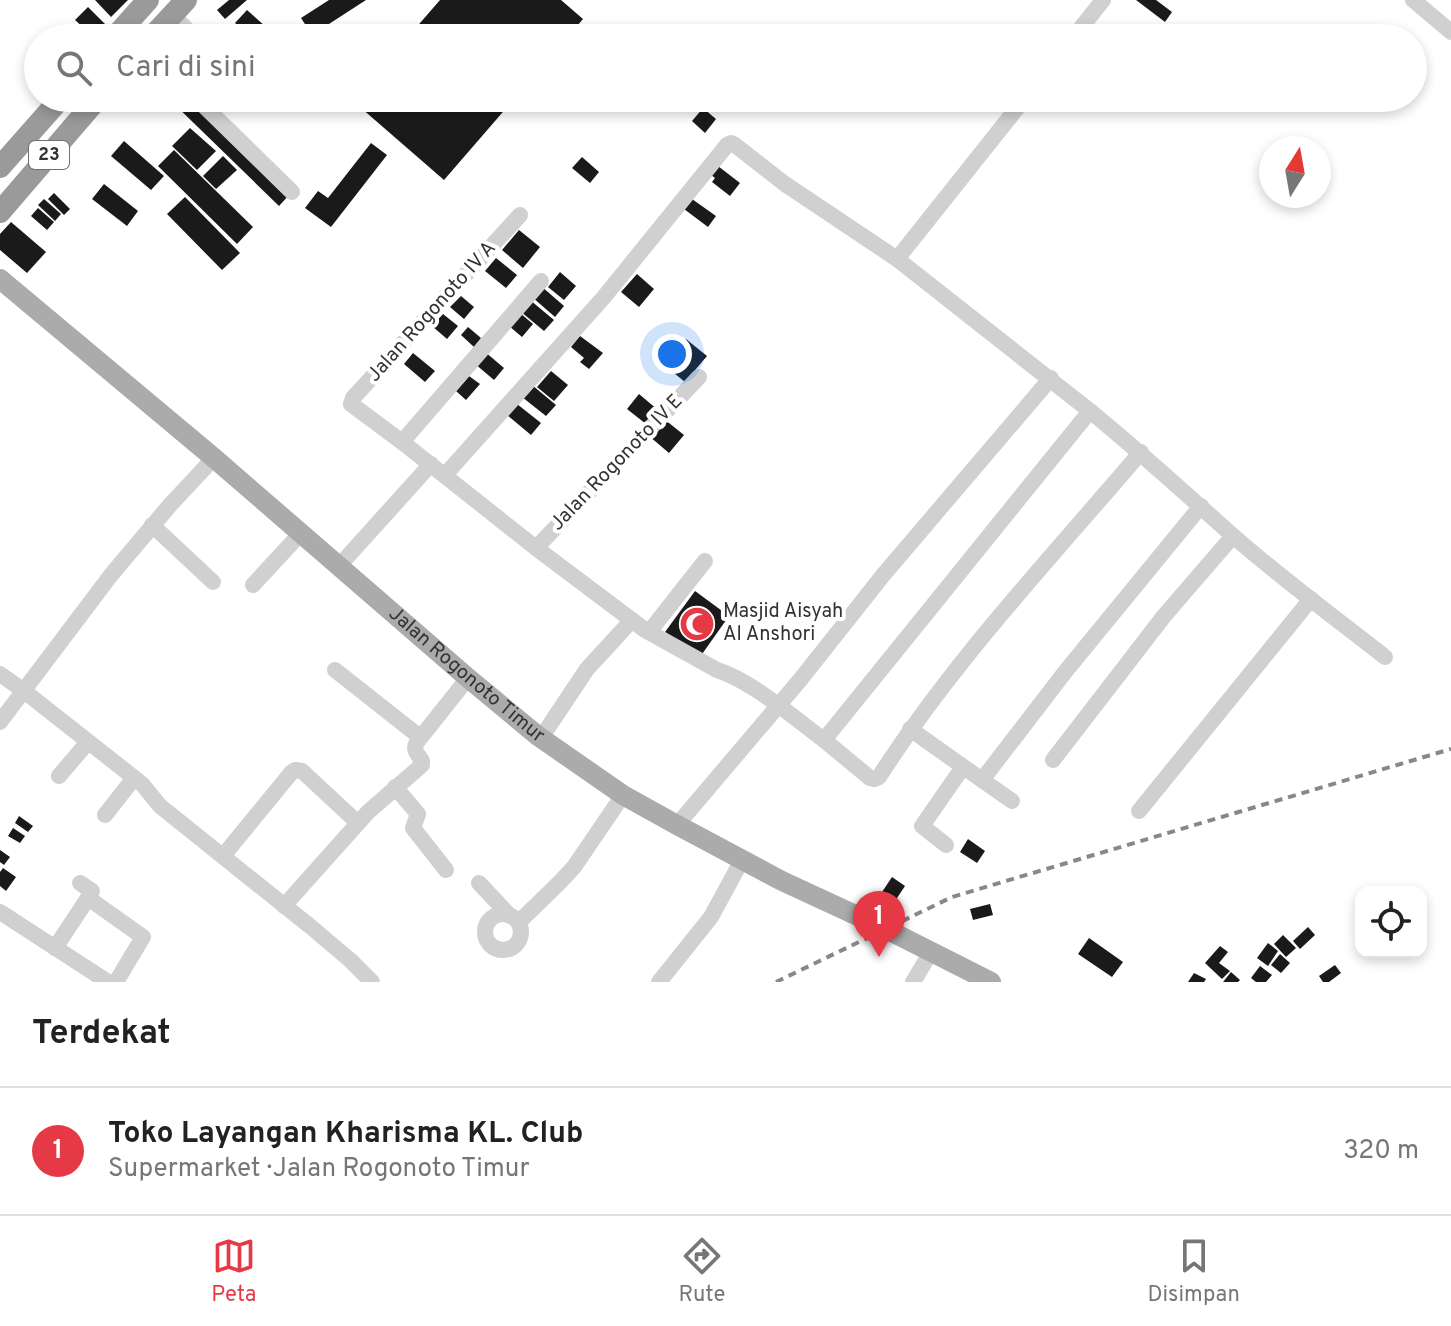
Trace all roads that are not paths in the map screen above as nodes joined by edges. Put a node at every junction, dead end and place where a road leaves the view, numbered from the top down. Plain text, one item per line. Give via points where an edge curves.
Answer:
1 (148, 0) edge
2 (1103, 0) edge
3 (1413, 0) edge
4 (179, 8) edge
5 (127, 24) edge
6 (164, 24) edge
7 (1084, 24) edge
8 (1451, 32) edge
9 (48, 112) edge
10 (86, 112) edge
11 (210, 112) edge
12 (1014, 112) edge
13 (0, 166) edge
14 (292, 192) dead end
15 (0, 212) edge
16 (520, 215) dead end
17 (897, 259) junction
18 (0, 279) edge
19 (541, 281) dead end
20 (699, 377) dead end
21 (1051, 378) junction
22 (1090, 411) junction
23 (402, 442) junction
24 (1141, 452) junction
25 (214, 458) junction
26 (431, 464) junction
27 (445, 475) junction
28 (1201, 506) junction
29 (152, 525) junction
30 (301, 533) junction
31 (1233, 536) junction
32 (536, 548) junction
33 (705, 561) dead end
34 (339, 566) junction
35 (213, 582) dead end
36 (253, 585) dead end
37 (1311, 599) junction
38 (632, 620) junction
39 (649, 632) junction
40 (1385, 657) dead end
41 (335, 670) dead end
42 (0, 674) edge
43 (468, 678) junction
44 (24, 691) junction
45 (777, 705) junction
46 (0, 722) edge
47 (910, 729) junction
48 (420, 737) junction
49 (541, 738) junction
50 (824, 740) junction
51 (88, 742) junction
52 (1053, 760) dead end
53 (963, 767) junction
54 (59, 776) dead end
55 (134, 778) junction
56 (982, 780) junction
57 (395, 787) junction
58 (623, 795) junction
59 (1012, 801) dead end
60 (1139, 811) dead end
61 (105, 815) dead end
62 (358, 823) junction
63 (677, 825) junction
64 (946, 845) dead end
65 (223, 856) junction
66 (742, 860) junction
67 (446, 870) dead end
68 (80, 883) dead end
69 (479, 883) dead end
70 (88, 898) junction
71 (284, 906) junction
72 (0, 912) edge
73 (55, 948) junction
74 (931, 952) junction
75 (108, 982) edge
76 (116, 982) edge
77 (372, 982) edge
78 (659, 982) edge
79 (913, 982) edge
80 (991, 982) edge

1 - 5 highway
2 - 7 street
3 - 8 street
4 - 6 highway
9 - 13 highway, 23
10 - 15 highway, 23
11 - 14 street
12 - 17 street
16 - 23 street, Jalan Rogonoto IV A via 353,398 351,404
17 - 21 street
17 - 27 street via 731,143 604,297
18 - 25 main road, Jalan Rogonoto Timur
19 - 23 street
20 - 32 street, Jalan Rogonoto IV E
21 - 22 street
21 - 45 street
22 - 24 street
22 - 50 street
23 - 26 street
24 - 28 street
24 - 47 street
25 - 29 street
25 - 30 main road, Jalan Rogonoto Timur
26 - 27 street
26 - 34 street
27 - 32 street
28 - 31 street
28 - 56 street
29 - 35 street
29 - 44 street
30 - 34 main road, Jalan Rogonoto Timur
30 - 36 street
31 - 37 street
31 - 52 street
32 - 38 street
33 - 39 street
34 - 43 main road, Jalan Rogonoto Timur
37 - 40 street
37 - 60 street
38 - 39 street
38 - 49 street via 587,669
39 - 45 street
41 - 48 street
42 - 44 street
43 - 48 street
43 - 49 main road, Jalan Rogonoto Timur
44 - 46 street
44 - 51 street
45 - 50 street
45 - 63 street
47 - 50 street via 874,779
47 - 53 street
48 - 57 street via 414,747 422,765
49 - 58 main road, Jalan Rogonoto Timur
51 - 54 street
51 - 55 street
53 - 56 street
53 - 64 street via 922,826
55 - 61 street
55 - 65 street
56 - 59 street
57 - 62 street
57 - 67 street via 418,814 413,828
58 - 63 main road, Jalan Rogonoto Timur
58 - 69 street via 574,867 514,919
62 - 65 street via 295,770
62 - 71 street
63 - 66 main road, Jalan Rogonoto Timur
65 - 71 street
66 - 74 main road, Jalan Rogonoto Timur
66 - 78 street via 711,917
68 - 70 street via 92,891
70 - 73 street
70 - 76 street via 143,937
71 - 77 street
72 - 73 street
73 - 75 street
74 - 79 street
74 - 80 main road, Jalan Rogonoto Timur

